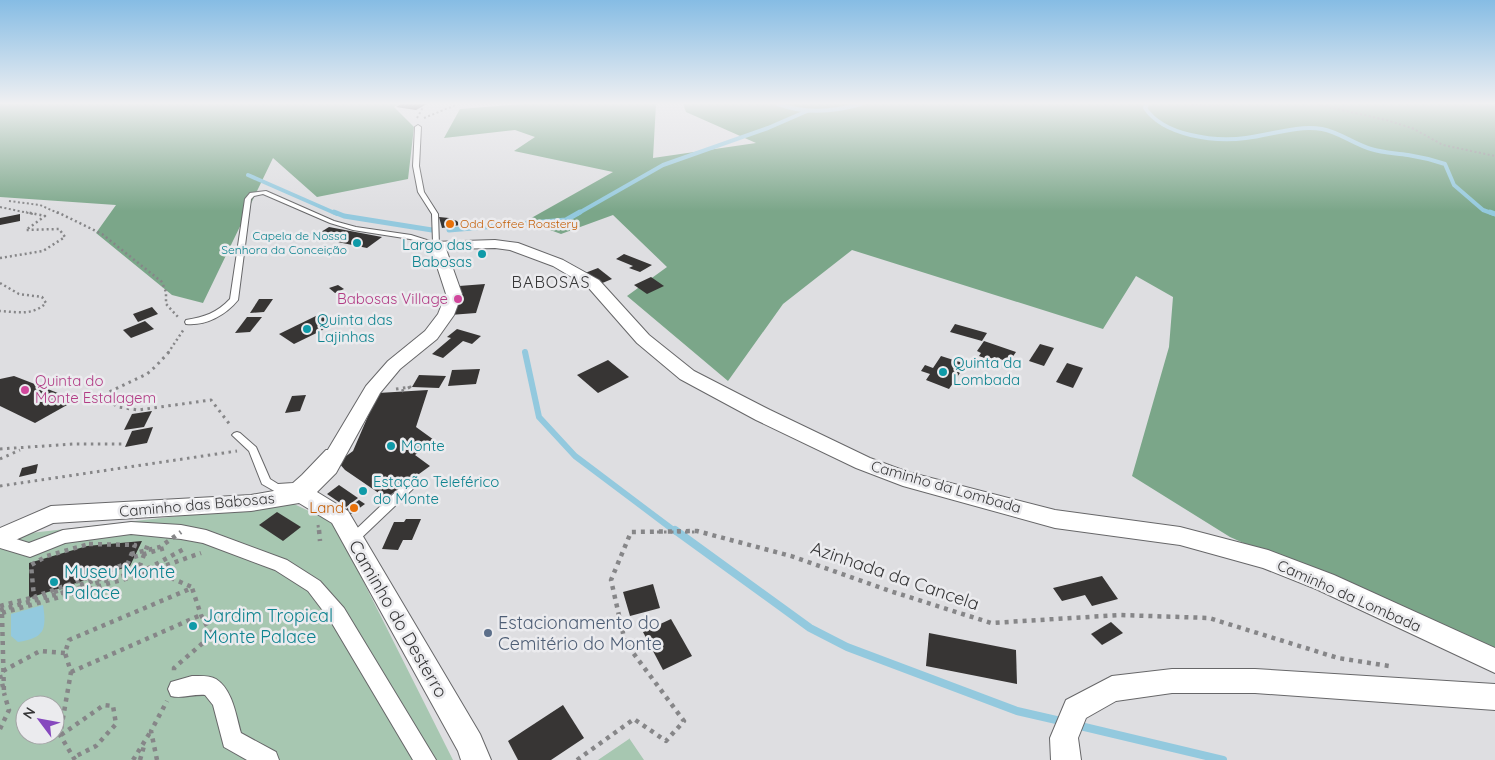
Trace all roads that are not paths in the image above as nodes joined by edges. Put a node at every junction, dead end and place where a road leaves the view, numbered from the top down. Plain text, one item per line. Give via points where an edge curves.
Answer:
1 (417, 139) edge
2 (437, 244) junction
3 (189, 322) road end
4 (349, 429) junction
5 (237, 435) road end
6 (413, 482) dead end
7 (302, 494) junction
8 (0, 540) edge
9 (352, 540) junction
10 (1495, 661) edge
11 (174, 692) road end
12 (1495, 697) edge
13 (268, 760) edge
14 (426, 760) edge
15 (476, 760) edge
16 (1066, 760) edge

1 - 2 lane via 416,166 421,192 436,214
2 - 3 lane via 355,229 258,192 248,199 234,300 224,312 214,317
2 - 4 street via 454,294 446,316 431,335 394,365 373,390
2 - 10 street, Caminho da Lombada via 512,246 564,266 593,283 643,338 688,375 863,463 903,478 1055,518 1180,536 1268,560 1324,582
4 - 5 lane via 306,478 296,486 276,488 266,481 253,449
4 - 7 street via 328,468
6 - 9 lane
7 - 8 street, Caminho das Babosas via 251,503 51,515 22,526
7 - 9 street, Caminho do Desterro via 335,513
8 - 14 street via 30,550 62,537 131,528 181,532 281,565 314,586 337,614
9 - 15 street, Caminho do Desterro via 470,744
11 - 13 street via 192,685 210,686 222,701 232,740
12 - 16 street via 1255,682 1172,681 1112,689 1076,709 1064,738

